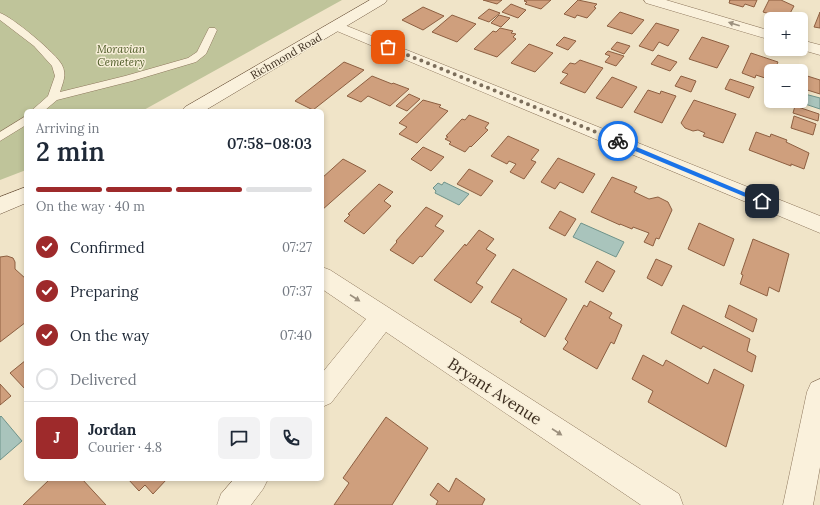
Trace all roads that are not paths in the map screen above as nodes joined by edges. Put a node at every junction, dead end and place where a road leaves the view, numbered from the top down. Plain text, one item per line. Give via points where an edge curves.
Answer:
1 (380, 0) edge
2 (651, 0) edge
3 (0, 16) edge
4 (337, 26) junction
5 (212, 30) dead end
6 (764, 34) edge
7 (808, 46) edge
8 (820, 50) edge
9 (53, 97) junction
10 (39, 109) edge
11 (194, 109) edge
12 (24, 121) edge
13 (0, 137) edge
14 (24, 196) edge
15 (0, 206) edge
16 (820, 225) edge
17 (324, 278) edge
18 (383, 317) junction
19 (324, 391) edge
20 (820, 392) edge
21 (251, 481) edge
22 (232, 505) edge
23 (668, 505) edge
24 (798, 505) edge

1 - 4 street, Richmond Road
6 -> 2 street
3 - 9 lane via 37,44 57,65 60,76
4 - 11 street, Richmond Road
4 - 16 street
5 - 9 lane via 201,54 192,60 128,80
7 - 8 street
9 - 10 lane
12 - 13 lane
14 - 15 street
17 -> 18 street, Bryant Avenue
18 - 19 street
18 -> 23 street, Bryant Avenue
20 - 24 street
21 - 22 street

